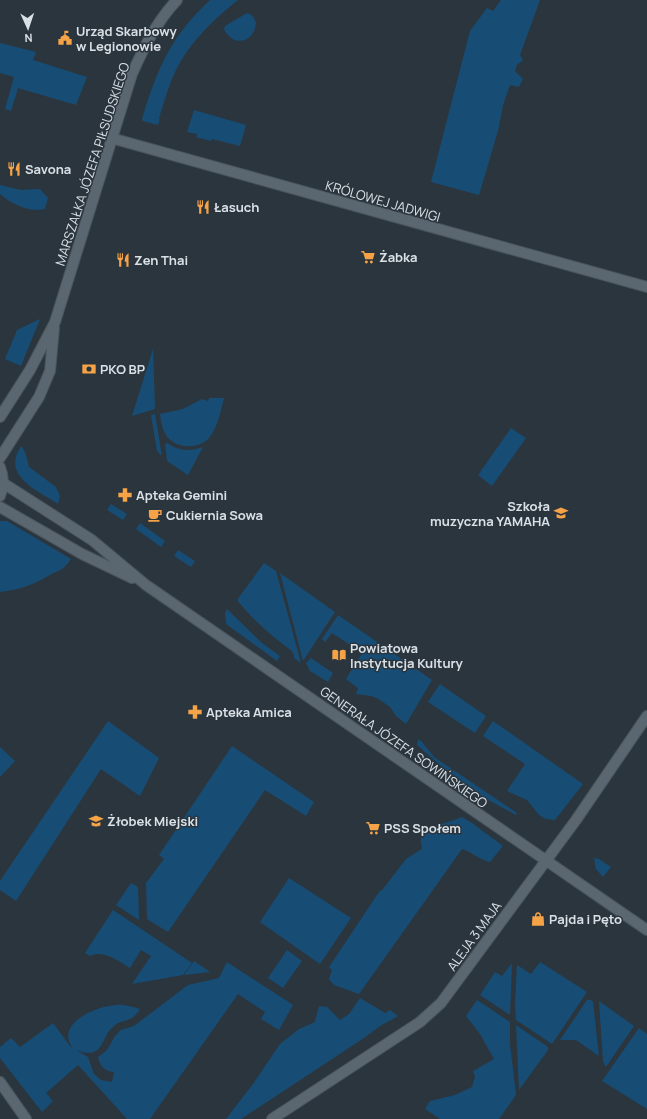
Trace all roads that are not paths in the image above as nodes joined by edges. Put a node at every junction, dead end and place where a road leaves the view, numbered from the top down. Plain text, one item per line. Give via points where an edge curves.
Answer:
1 (177, 0) edge
2 (111, 138) junction
3 (647, 287) edge
4 (55, 322) junction
5 (0, 417) edge
6 (0, 458) edge
7 (0, 467) edge
8 (4, 482) junction
9 (0, 496) edge
10 (0, 507) edge
11 (146, 585) junction
12 (647, 716) edge
13 (546, 860) junction
14 (647, 930) edge
15 (0, 1082) edge
16 (26, 1119) edge
17 (272, 1119) edge

1 - 2 street, MARSZAŁKA JÓZEFA PIŁSUDSKIEGO via 143,49
2 - 3 street, KRÓLOWEJ JADWIGI
2 - 4 street, MARSZAŁKA JÓZEFA PIŁSUDSKIEGO
4 - 5 street, MARSZAŁKA JÓZEFA PIŁSUDSKIEGO via 30,370
4 - 6 street, MARSZAŁKA JÓZEFA PIŁSUDSKIEGO via 50,371 39,397
7 - 8 street
8 - 9 street
8 - 11 street, GENERAŁA JÓZEFA SOWIŃSKIEGO via 92,540
10 - 11 street, GENERAŁA JÓZEFA SOWIŃSKIEGO via 82,554
11 - 13 street, GENERAŁA JÓZEFA SOWIŃSKIEGO
12 - 13 street, ALEJA 3 MAJA
13 - 14 street, GENERAŁA JÓZEFA SOWIŃSKIEGO
13 - 17 street, ALEJA 3 MAJA via 441,1004 420,1022
15 - 16 street

